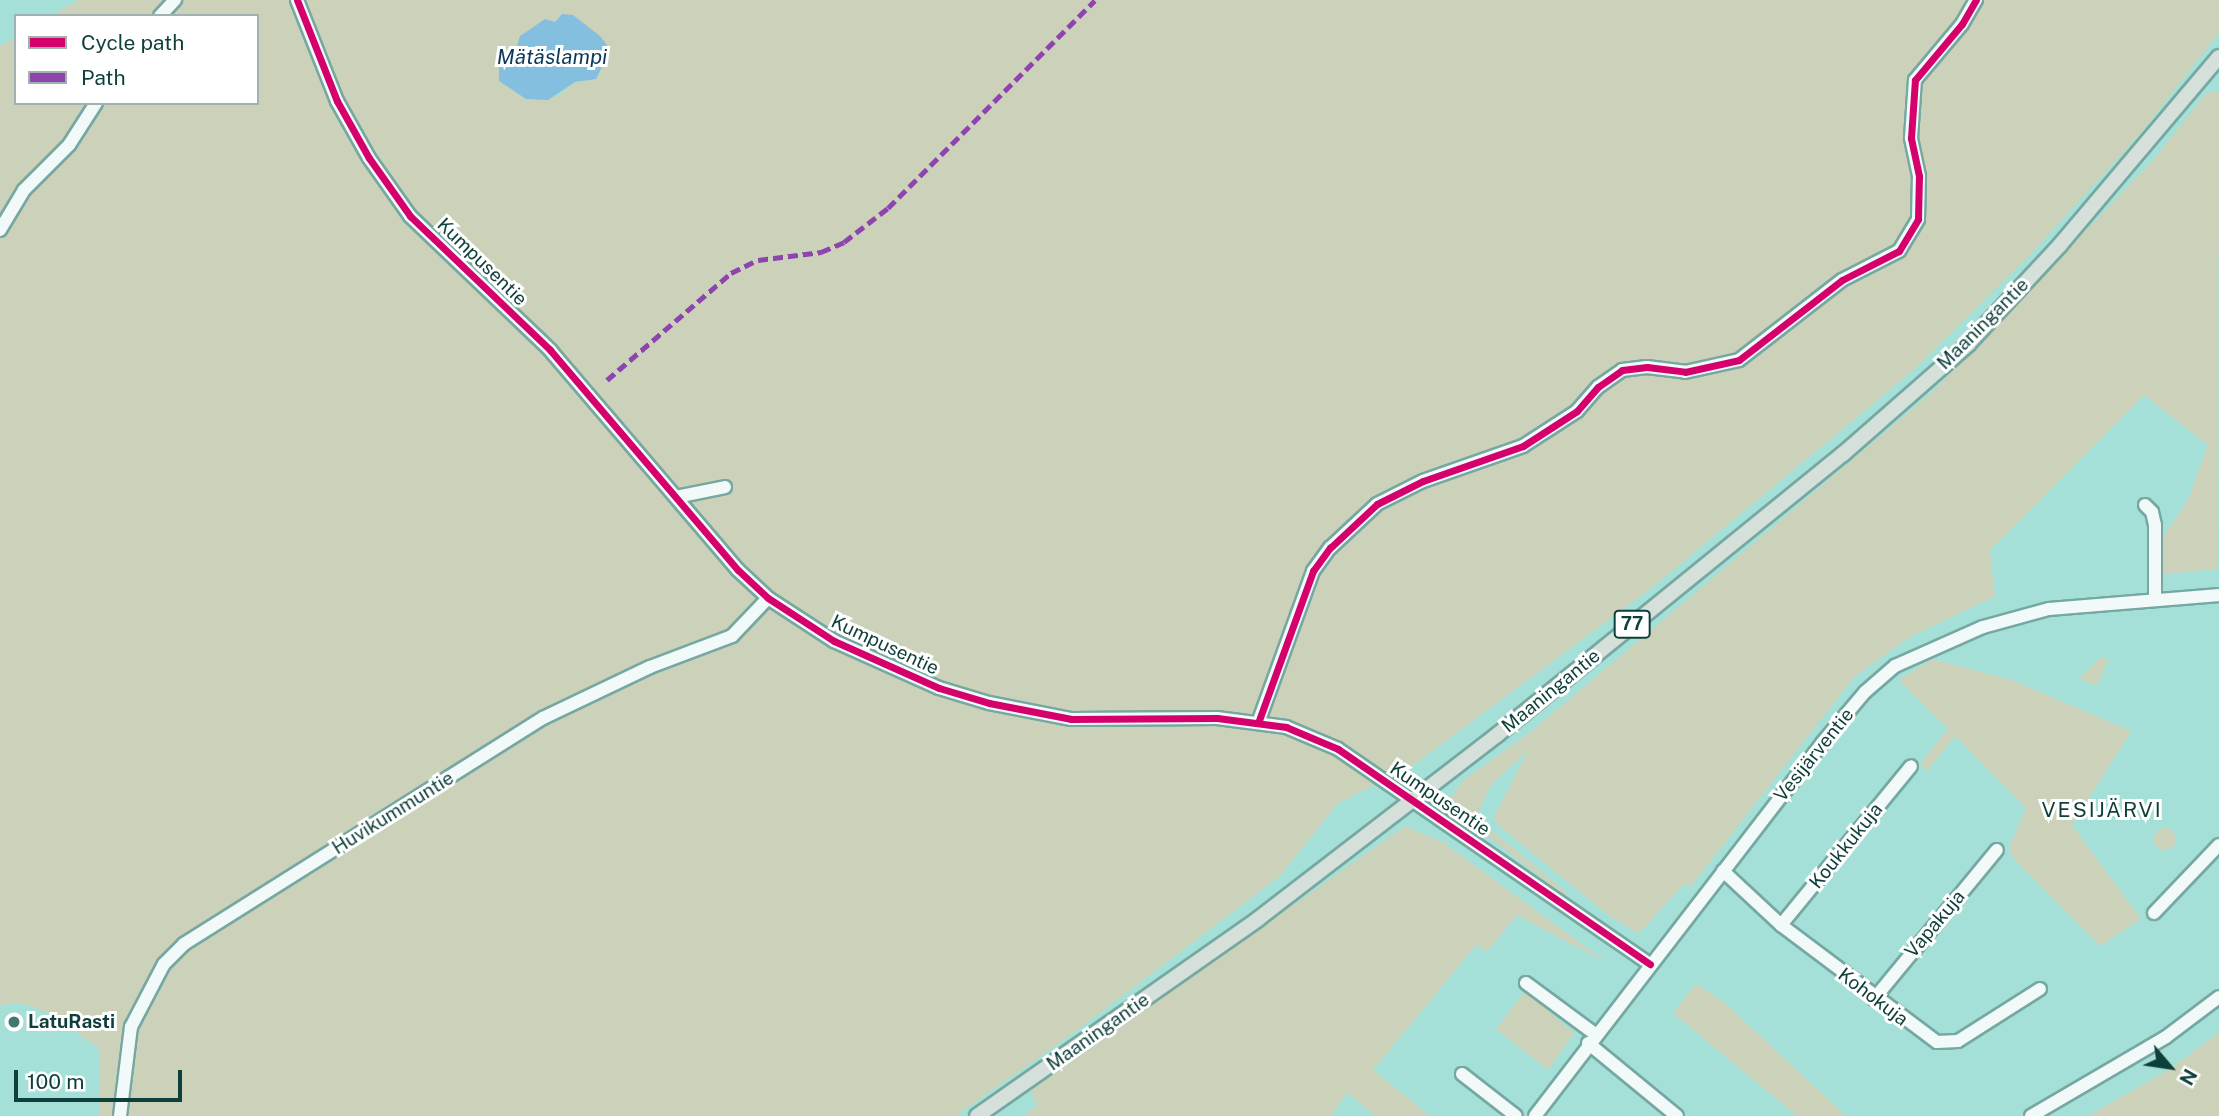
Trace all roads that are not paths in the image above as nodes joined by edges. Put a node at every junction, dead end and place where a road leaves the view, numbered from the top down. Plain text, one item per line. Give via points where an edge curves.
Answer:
1 (175, 0) edge
2 (296, 0) edge
3 (1976, 0) edge
4 (162, 14) edge
5 (2219, 57) edge
6 (95, 105) edge
7 (0, 230) edge
8 (725, 486) dead end
9 (676, 497) junction
10 (2145, 505) dead end
11 (2219, 595) edge
12 (768, 598) junction
13 (2155, 600) junction
14 (1258, 723) junction
15 (1912, 766) dead end
16 (1413, 798) junction
17 (2219, 845) edge
18 (1997, 850) dead end
19 (1723, 871) junction
20 (2154, 913) dead end
21 (1781, 925) junction
22 (1650, 964) junction
23 (1526, 983) dead end
24 (2040, 989) dead end
25 (2219, 997) edge
26 (1874, 999) junction
27 (1592, 1039) junction
28 (1462, 1074) dead end
29 (120, 1116) edge
30 (977, 1116) edge
31 (1516, 1116) edge
32 (1535, 1116) edge
33 (1677, 1116) edge
34 (2031, 1116) edge

1 - 4 street
2 - 9 street, Kumpusentie via 337,101 369,158 410,216 550,350
3 - 14 street via 1915,80 1911,138 1919,176 1918,219 1899,251 1842,281 1739,360 1685,372 1622,370 1598,387 1577,411 1523,446 1423,481 1377,504 1329,548 1313,571
5 - 16 main road, Maaningantie / 77 via 2060,245 1968,344 1843,454
6 - 7 street via 69,145 24,190
8 - 9 street
9 - 12 street, Kumpusentie
10 - 13 street via 2155,525
11 - 13 street, Vesijärventie
12 - 14 street, Kumpusentie via 834,641 939,688 989,703 1071,719 1217,718
12 - 29 street, Huvikummuntie via 732,636 650,667 543,718 184,944 163,964 131,1027
13 - 19 street, Vesijärventie via 2049,609 1983,627 1895,666 1865,692 1822,743
14 - 16 street, Kumpusentie via 1286,727 1338,749
15 - 21 street, Koukkukuja
16 - 22 street, Kumpusentie
16 - 30 main road, Maaningantie / 77 via 1258,919
17 - 20 street
18 - 26 street, Vapakuja
19 - 21 street, Kohokuja
19 - 22 street, Vesijärventie
21 - 26 street, Kohokuja
22 - 27 street, Vesijärventie
23 - 27 street
24 - 26 street, Kohokuja via 1994,1022 1947,1043 1928,1038
25 - 34 street via 2166,1037
27 - 32 street, Vesijärventie
27 - 33 street
28 - 31 street

